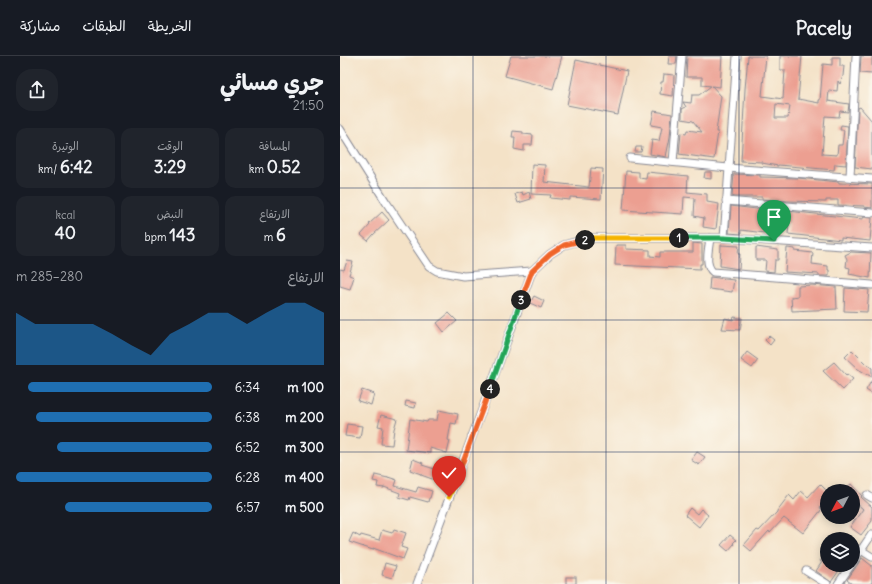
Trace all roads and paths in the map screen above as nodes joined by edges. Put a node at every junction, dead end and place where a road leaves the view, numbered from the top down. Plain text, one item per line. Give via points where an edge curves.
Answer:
1 (682, 56) edge
2 (737, 56) edge
3 (856, 56) edge
4 (340, 129) edge
5 (630, 158) dead end
6 (673, 162) junction
7 (728, 168) junction
8 (850, 177) junction
9 (872, 179) edge
10 (726, 201) junction
11 (872, 213) edge
12 (710, 238) junction
13 (724, 238) junction
14 (872, 248) edge
15 (532, 271) junction
16 (872, 285) edge
17 (872, 534) edge
18 (861, 550) joint
19 (872, 557) edge
20 (806, 571) dead end
21 (846, 572) edge
22 (417, 584) edge
23 (826, 584) edge
24 (838, 584) edge

1 - 6 street
2 - 7 street
3 - 8 street
4 - 15 street via 429,266 437,271 463,276
5 - 6 street
6 - 7 street
7 - 8 street
7 - 10 street
8 - 9 street
10 - 11 street
10 - 13 street
12 - 13 street
12 - 15 street via 590,238 564,245
12 - 16 street via 708,269 712,272
13 - 14 street
15 - 22 street
17 - 18 street
18 - 19 street
20 - 23 street
21 - 24 street

